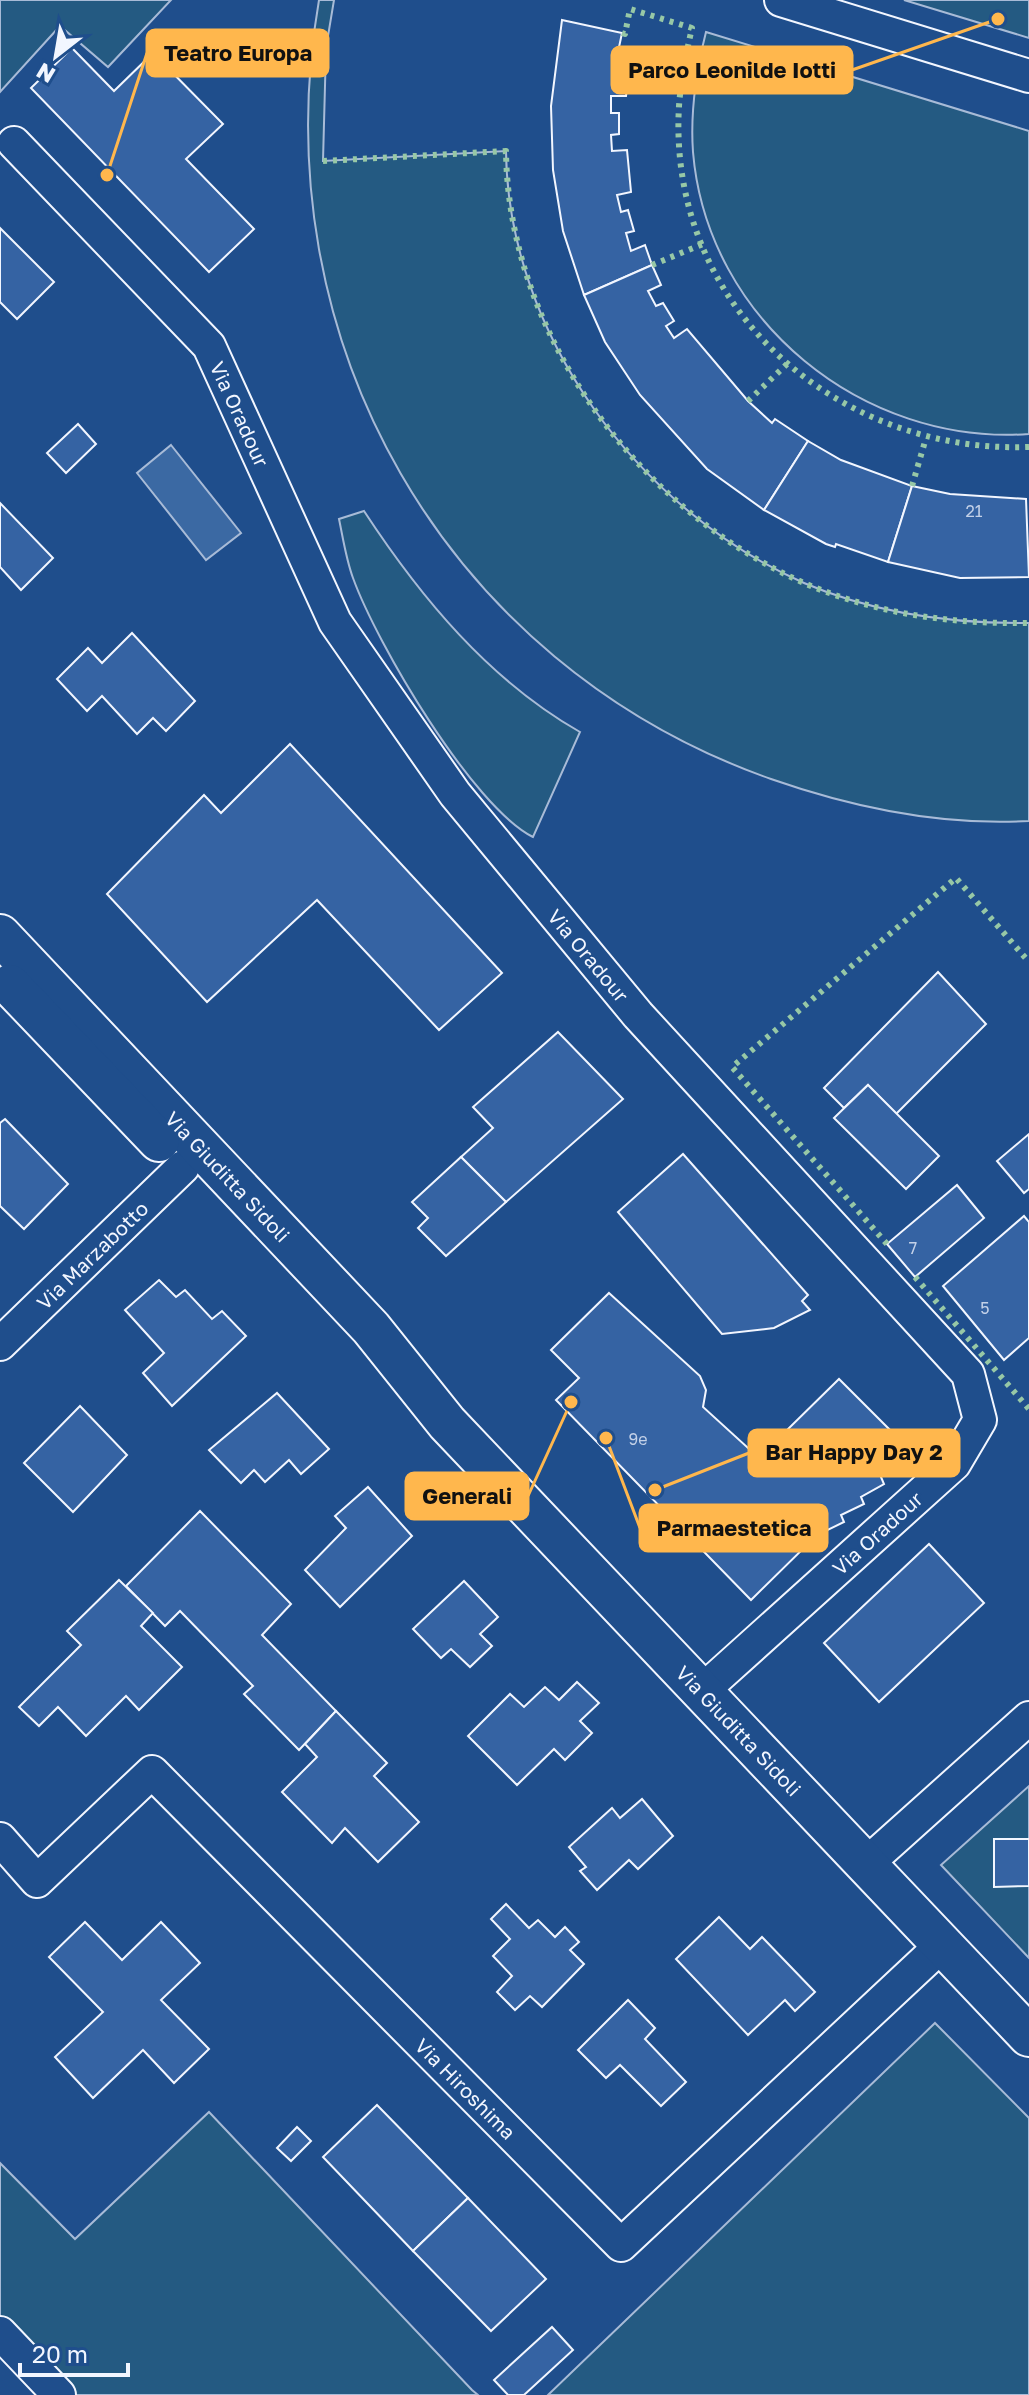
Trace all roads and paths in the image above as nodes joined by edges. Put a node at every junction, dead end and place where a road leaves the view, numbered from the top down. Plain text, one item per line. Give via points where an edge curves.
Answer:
1 (781, 0) edge
2 (1029, 76) edge
3 (14, 143) dead end
4 (0, 935) edge
5 (0, 975) edge
6 (183, 1167) junction
7 (0, 1344) edge
8 (447, 1423) junction
9 (702, 1691) junction
10 (1029, 1718) edge
11 (0, 1839) edge
12 (865, 1865) junction
13 (942, 1945) junction
14 (1029, 2036) edge
15 (0, 2333) edge
16 (59, 2395) edge

1 - 2 street
3 - 9 street, Via Oradour via 209,346 335,622 455,794 638,1015 968,1374 980,1420 954,1464
4 - 8 street, Via Giuditta Sidoli via 371,1328
5 - 6 street, Via Giuditta Sidoli
6 - 7 street, Via Marzabotto
6 - 8 street, Via Giuditta Sidoli via 378,1369
8 - 9 street, Via Giuditta Sidoli
9 - 12 street, Via Giuditta Sidoli
10 - 12 street
11 - 13 street, Via Hiroshima via 37,1881 152,1772 621,2245
12 - 13 street, Via Giuditta Sidoli
13 - 14 street, Via Giuditta Sidoli
15 - 16 street

